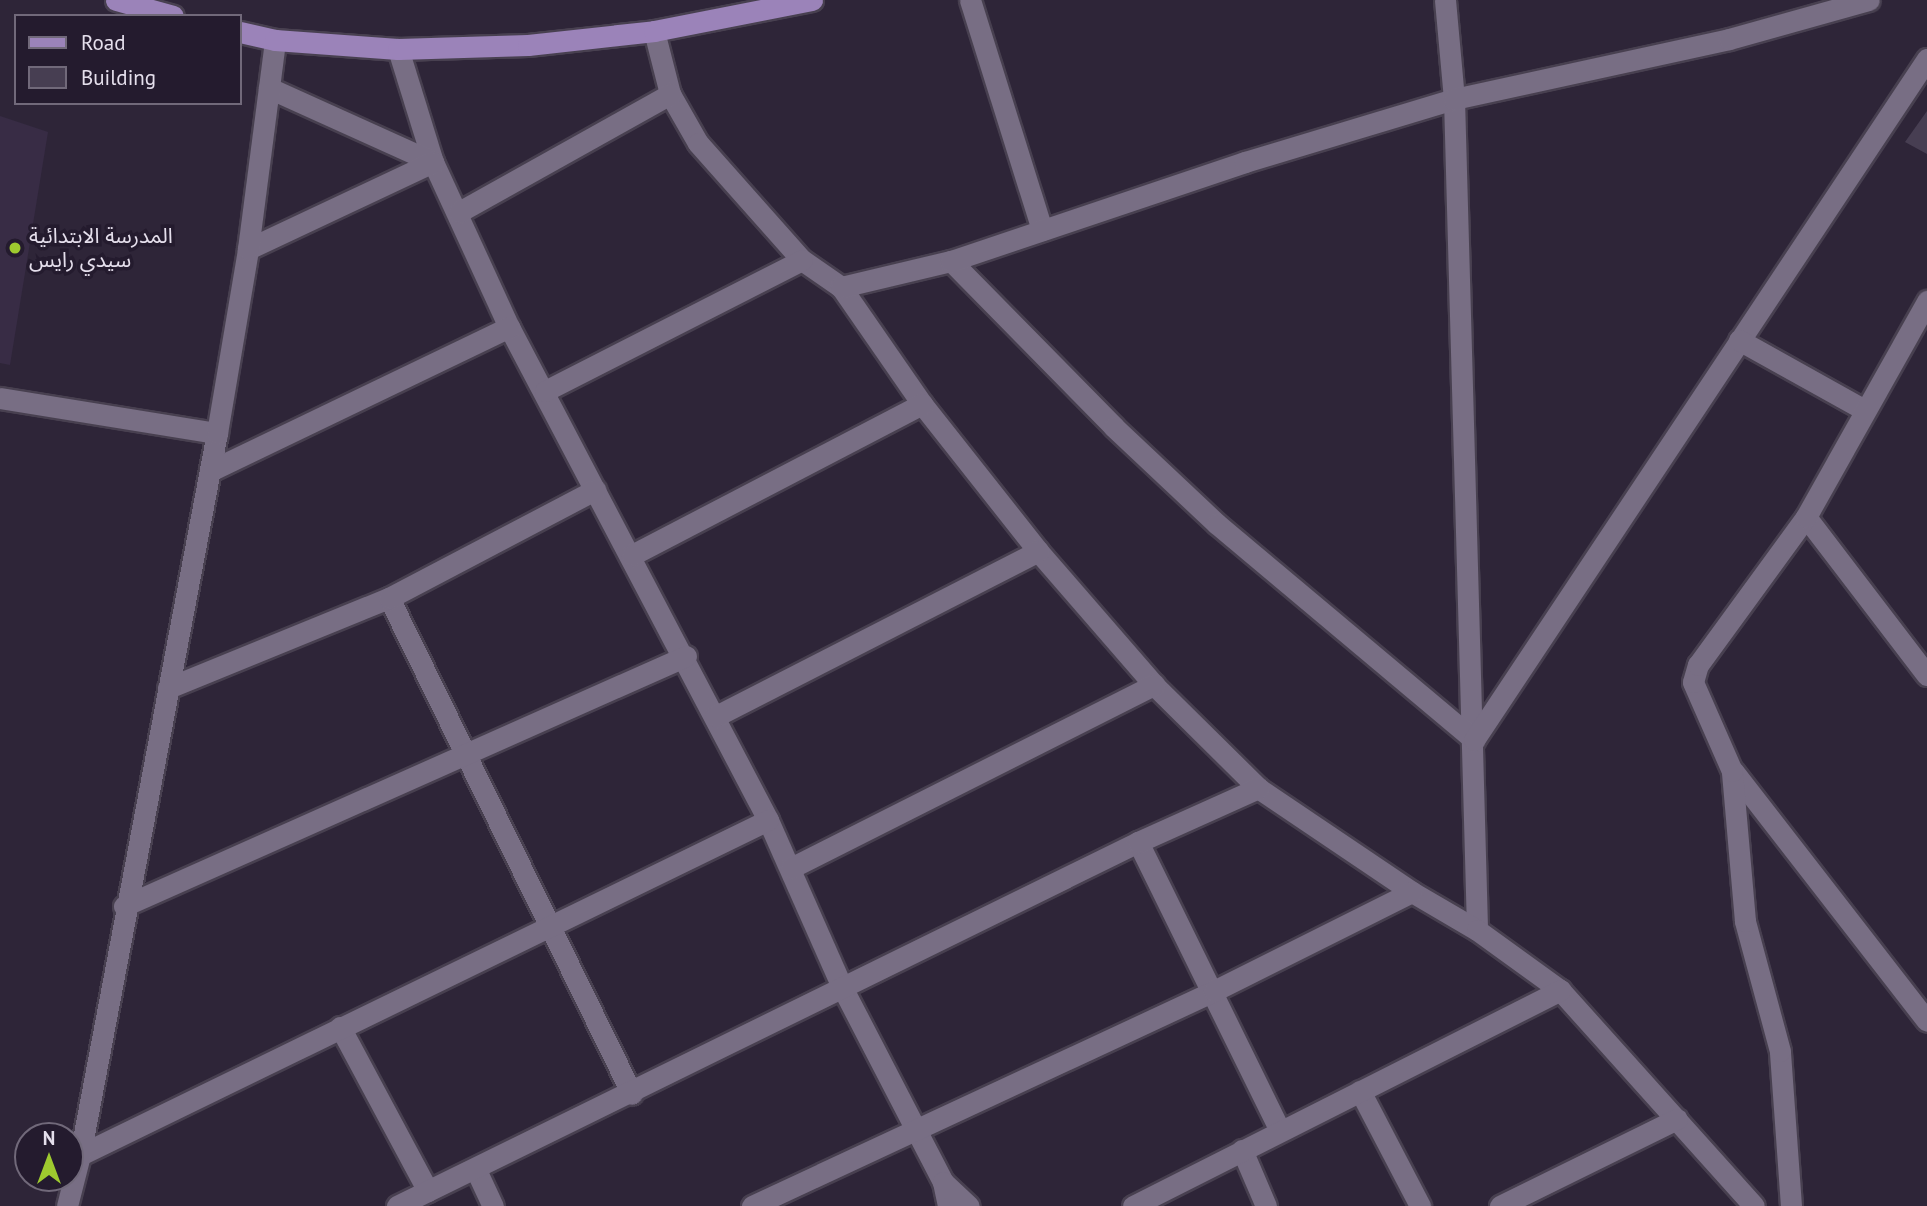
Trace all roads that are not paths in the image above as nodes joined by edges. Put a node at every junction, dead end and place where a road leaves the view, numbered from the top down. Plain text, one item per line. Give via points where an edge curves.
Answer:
1 (116, 0) edge
2 (812, 0) edge
3 (970, 0) edge
4 (1445, 0) edge
5 (1869, 0) edge
6 (166, 14) edge
7 (654, 31) junction
8 (242, 32) edge
9 (275, 40) junction
10 (398, 49) junction
11 (1927, 59) edge
12 (269, 88) junction
13 (670, 94) junction
14 (1454, 99) junction
15 (433, 162) junction
16 (459, 212) junction
17 (1042, 230) junction
18 (248, 249) junction
19 (802, 260) junction
20 (951, 261) junction
21 (841, 287) junction
22 (1927, 301) edge
23 (509, 327) junction
24 (1739, 340) junction
25 (545, 391) junction
26 (0, 398) edge
27 (922, 404) junction
28 (1863, 409) junction
29 (217, 433) junction
30 (210, 471) junction
31 (595, 490) junction
32 (1806, 517) junction
33 (1038, 551) junction
34 (632, 555) junction
35 (389, 598) junction
36 (686, 656) junction
37 (1926, 669) edge
38 (1154, 685) junction
39 (168, 688) junction
40 (716, 716) junction
41 (1474, 740) junction
42 (466, 758) junction
43 (1732, 771) junction
44 (1258, 788) junction
45 (768, 820) junction
46 (1138, 842) junction
47 (791, 868) junction
48 (1412, 892) junction
49 (124, 906) junction
50 (549, 924) junction
51 (1477, 930) junction
52 (842, 987) junction
53 (1560, 990) junction
54 (1214, 991) junction
55 (1927, 1021) edge
56 (340, 1027) junction
57 (1360, 1091) junction
58 (632, 1094) junction
59 (1678, 1119) junction
60 (917, 1129) junction
61 (1280, 1130) junction
62 (84, 1132) edge
63 (1242, 1150) junction
64 (84, 1153) edge
65 (476, 1170) junction
66 (943, 1182) junction
67 (428, 1191) junction
68 (397, 1206) edge
69 (493, 1206) edge
70 (752, 1206) edge
71 (948, 1206) edge
72 (969, 1206) edge
73 (1133, 1206) edge
74 (1266, 1206) edge
75 (1420, 1206) edge
76 (1500, 1206) edge
77 (1755, 1206) edge
78 (1791, 1206) edge

1 - 6 main road
2 - 7 main road
3 - 17 street
4 - 14 street
5 - 14 street via 1729,39
7 - 10 main road via 528,44
7 - 13 street
8 - 9 main road
9 - 10 main road
9 - 12 street
10 - 15 street
11 - 24 street
12 - 15 street
12 - 18 street
13 - 16 street
13 - 19 street via 698,143
14 - 17 street
14 - 41 street
15 - 16 street
15 - 18 street
16 - 23 street
17 - 20 street
18 - 29 street
19 - 21 street
19 - 25 street
20 - 21 street
20 - 41 street via 1217,524
21 - 27 street
22 - 28 street
23 - 25 street
23 - 30 street
24 - 28 street
24 - 41 street
25 - 31 street
26 - 29 street
27 - 33 street
27 - 34 street via 739,495
28 - 32 street
29 - 30 street
30 - 39 street
31 - 34 street
31 - 35 street
32 - 37 street
32 - 43 street via 1698,665 1693,682
33 - 38 street
33 - 40 street
34 - 36 street
35 - 39 street
35 - 42 street
36 - 40 street
36 - 42 street
38 - 44 street
38 - 47 street
39 - 49 street
40 - 45 street
41 - 51 street
42 - 49 street
42 - 50 street
43 - 55 street
43 - 78 street via 1745,921 1780,1051
44 - 46 street
44 - 48 street
45 - 47 street
45 - 50 street
46 - 52 street
46 - 54 street
47 - 52 street
48 - 51 street
48 - 54 street
49 - 62 street
50 - 56 street
50 - 58 street
51 - 53 street
52 - 58 street
52 - 60 street
53 - 57 street
53 - 59 street
54 - 60 street
54 - 61 street
56 - 64 street
56 - 67 street
57 - 61 street
57 - 75 street
58 - 65 street
59 - 76 street
59 - 77 street
60 - 66 street
60 - 70 street
61 - 63 street
63 - 73 street
63 - 74 street
65 - 67 street
65 - 69 street
66 - 71 street
66 - 72 street
67 - 68 street

